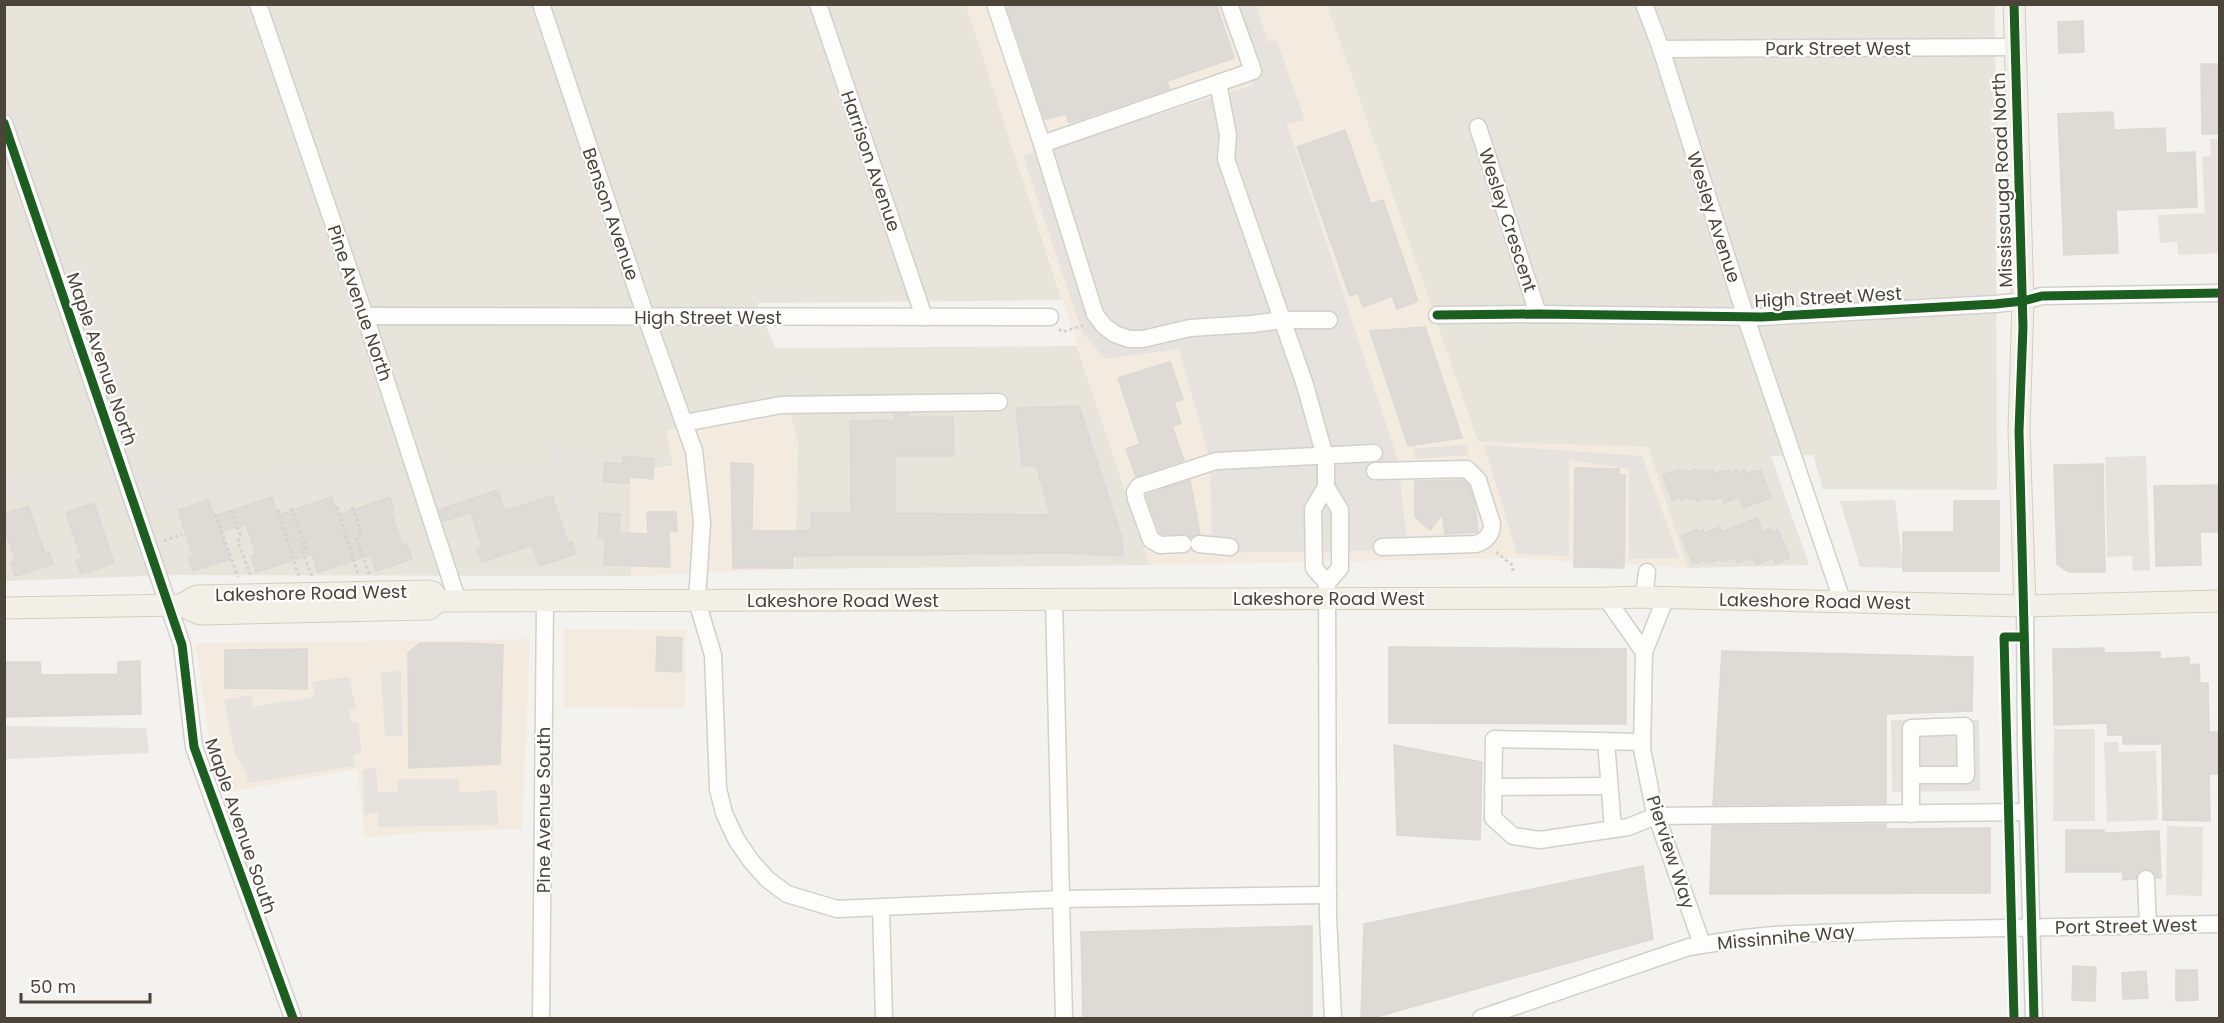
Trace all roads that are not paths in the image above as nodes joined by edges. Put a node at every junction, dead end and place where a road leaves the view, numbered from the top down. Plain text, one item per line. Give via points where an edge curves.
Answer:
1 (258, 4) edge
2 (541, 4) edge
3 (818, 4) edge
4 (995, 4) edge
5 (1229, 4) edge
6 (1644, 4) edge
7 (2014, 4) edge
8 (2015, 47) junction
9 (1661, 50) junction
10 (1218, 83) junction
11 (4, 123) edge
12 (1478, 127) dead end
13 (1042, 144) junction
14 (2220, 293) edge
15 (2023, 301) junction
16 (1538, 314) junction
17 (1437, 315) dead end
18 (365, 316) junction
19 (646, 317) junction
20 (924, 317) junction
21 (1050, 317) road end
22 (1746, 318) junction
23 (1282, 320) junction
24 (1329, 320) dead end
25 (999, 402) dead end
26 (684, 423) junction
27 (1374, 453) dead end
28 (1324, 455) junction
29 (1375, 471) dead end
30 (1326, 487) junction
31 (1230, 547) dead end
32 (1382, 547) dead end
33 (1647, 572) dead end
34 (1327, 590) junction
35 (1644, 597) junction
36 (1666, 597) junction
37 (1606, 598) junction
38 (1054, 599) junction
39 (1842, 600) junction
40 (697, 601) junction
41 (2220, 601) edge
42 (448, 602) junction
43 (544, 602) junction
44 (174, 605) junction
45 (2025, 606) junction
46 (4, 608) edge
47 (1644, 651) junction
48 (1606, 741) junction
49 (1642, 742) junction
50 (1911, 775) dead end
51 (1609, 786) junction
52 (1493, 787) junction
53 (2028, 812) junction
54 (1911, 814) junction
55 (1656, 816) junction
56 (1613, 829) junction
57 (2146, 879) dead end
58 (1328, 895) junction
59 (1061, 899) junction
60 (881, 907) junction
61 (2220, 924) edge
62 (2148, 926) junction
63 (2032, 927) junction
64 (1702, 944) junction
65 (293, 1018) edge
66 (541, 1018) edge
67 (884, 1018) edge
68 (1064, 1018) edge
69 (1333, 1018) edge
70 (1481, 1018) edge
71 (2034, 1018) edge

1 - 18 street, Pine Avenue North
2 - 19 street, Benson Avenue
3 - 20 street, Harrison Avenue
4 - 13 street
5 - 10 street via 1253,72
6 - 9 street, Wesley Avenue
7 - 8 main road, Mississauga Road North
8 - 9 street, Park Street West
8 - 15 main road, Mississauga Road North
9 - 22 street, Wesley Avenue
10 - 13 street
10 - 23 street via 1228,135 1226,159
11 - 44 street, Maple Avenue North
12 - 16 street, Wesley Crescent
13 - 23 street via 1095,314 1115,334 1143,339 1190,328
14 - 15 street, High Street West via 2042,296
15 - 22 street, High Street West
15 - 45 main road, Mississauga Road North via 2019,431
16 - 17 street, High Street West
16 - 22 street, High Street West
18 - 19 street, High Street West
18 - 42 street, Pine Avenue North
19 - 20 street, High Street West
19 - 26 street, Benson Avenue
20 - 21 street, High Street West
22 - 39 street, Wesley Avenue
23 - 24 street
23 - 28 street
25 - 26 street via 780,405
26 - 40 street, Benson Avenue via 694,451 702,522
27 - 28 street
28 - 30 street
28 - 31 street via 1205,463 1136,489 1151,540 1160,545
29 - 32 street via 1461,468 1472,472 1492,524 1490,534 1476,544
30 - 34 street via 1313,509 1314,568
30 - 34 street via 1340,510 1341,568
33 - 35 street
34 - 37 main road, Lakeshore Road West
34 - 38 main road, Lakeshore Road West
34 - 58 street
35 - 36 main road, Lakeshore Road West
35 - 37 main road, Lakeshore Road West
36 - 39 main road, Lakeshore Road West
36 - 47 street, Pierview Way
37 - 47 street
38 - 40 main road, Lakeshore Road West
38 - 59 street
39 - 45 main road, Lakeshore Road West
40 - 43 main road, Lakeshore Road West
40 - 60 street via 713,655 718,789 736,839 767,879 787,894 837,909
41 - 45 main road, Lakeshore Road West
42 - 43 main road, Lakeshore Road West
42 - 44 main road, Lakeshore Road West via 429,609 324,613 200,614
42 - 44 main road, Lakeshore Road West via 428,591 197,596
43 - 66 street, Pine Avenue South
44 - 46 main road, Lakeshore Road West
44 - 65 street, Maple Avenue South via 194,747
45 - 53 street
47 - 49 street, Pierview Way
48 - 49 street
48 - 51 street
48 - 52 street via 1494,740
49 - 55 street, Pierview Way
50 - 54 street
51 - 52 street
51 - 56 street
52 - 56 street via 1493,818 1513,836 1540,840
53 - 54 street
53 - 63 street
54 - 55 street
55 - 56 street
55 - 64 street, Pierview Way
57 - 62 street
58 - 59 street
58 - 69 street
59 - 60 street
59 - 68 street
60 - 67 street
61 - 62 street, Port Street West
62 - 63 street, Port Street West
63 - 64 street, Missinnihe Way via 1774,935
63 - 71 street
64 - 70 street, Missinnihe Way

